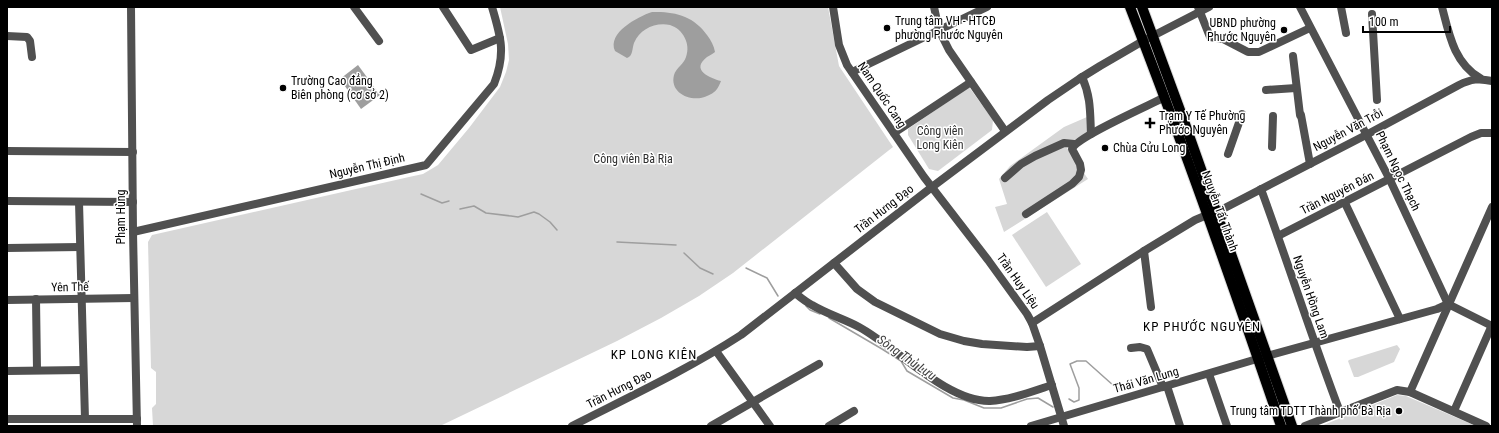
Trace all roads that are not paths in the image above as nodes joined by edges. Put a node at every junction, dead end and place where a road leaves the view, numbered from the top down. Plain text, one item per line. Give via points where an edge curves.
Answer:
1 (131, 7) edge
2 (354, 7) edge
3 (443, 7) edge
4 (492, 7) edge
5 (833, 7) edge
6 (934, 7) edge
7 (987, 7) edge
8 (1130, 7) edge
9 (1142, 7) edge
10 (1209, 7) edge
11 (1300, 7) edge
12 (1341, 7) edge
13 (1442, 7) edge
14 (1199, 9) edge
15 (1372, 14) dead end
16 (1310, 28) junction
17 (939, 30) junction
18 (1346, 33) dead end
19 (7, 36) edge
20 (1153, 36) junction
21 (500, 38) junction
22 (379, 41) dead end
23 (1143, 41) junction
24 (1293, 56) dead end
25 (32, 57) dead end
26 (852, 72) junction
27 (1082, 77) junction
28 (1480, 78) junction
29 (1492, 81) edge
30 (970, 82) junction
31 (1296, 88) junction
32 (1266, 90) dead end
33 (1165, 97) junction
34 (1377, 100) dead end
35 (1242, 114) dead end
36 (1273, 116) dead end
37 (1005, 131) junction
38 (894, 133) junction
39 (1492, 133) edge
40 (1091, 134) junction
41 (1366, 135) junction
42 (1074, 144) junction
43 (1272, 147) dead end
44 (7, 151) edge
45 (133, 152) junction
46 (1228, 154) dead end
47 (1310, 164) junction
48 (1005, 178) dead end
49 (1390, 180) junction
50 (932, 187) junction
51 (1261, 189) junction
52 (7, 202) edge
53 (79, 202) junction
54 (133, 202) junction
55 (1345, 203) junction
56 (1492, 207) edge
57 (1212, 213) junction
58 (1026, 214) dead end
59 (133, 232) junction
60 (1278, 236) junction
61 (80, 247) junction
62 (7, 248) edge
63 (1144, 251) junction
64 (834, 263) junction
65 (794, 294) junction
66 (134, 298) junction
67 (36, 299) junction
68 (81, 299) junction
69 (7, 300) edge
70 (1448, 304) junction
71 (1151, 307) dead end
72 (1400, 319) junction
73 (1032, 323) junction
74 (1492, 326) edge
75 (1314, 343) junction
76 (1040, 346) junction
77 (1131, 348) dead end
78 (716, 351) junction
79 (1262, 358) junction
80 (819, 364) dead end
81 (37, 370) junction
82 (83, 370) junction
83 (7, 371) edge
84 (1209, 374) junction
85 (1052, 385) junction
86 (1165, 387) junction
87 (1410, 392) junction
88 (753, 403) junction
89 (854, 411) dead end
90 (1340, 412) junction
91 (1454, 412) junction
92 (1062, 417) junction
93 (7, 419) edge
94 (85, 419) junction
95 (137, 422) edge
96 (572, 426) edge
97 (711, 426) edge
98 (770, 426) edge
99 (829, 426) edge
100 (1031, 426) edge
101 (1064, 426) edge
102 (1180, 426) edge
103 (1227, 426) edge
104 (1281, 426) edge
105 (1292, 426) edge
106 (1305, 426) edge
107 (1486, 426) edge

1 - 45 street, Phạm Hùng
2 - 22 street
3 - 21 street via 471,50
4 - 21 street, Nguyễn Thị Định
5 - 26 street, Nam Quốc Cang via 839,45
6 - 17 street
7 - 17 street
8 - 23 main road, Nguyễn Tất Thành
9 - 20 main road, Nguyễn Tất Thành
10 - 14 street, Trần Hưng Đạo
11 - 16 street, Phạm Ngọc Thạch
12 - 18 street
13 - 28 street via 1448,31 1461,62
14 - 16 street via 1210,37 1248,52 1264,50
14 - 20 street, Trần Hưng Đạo
15 - 34 street
16 - 41 street, Phạm Ngọc Thạch
17 - 26 street
17 - 30 street
19 - 25 street via 27,37
20 - 23 street, Trần Hưng Đạo
20 - 57 main road, Nguyễn Tất Thành
21 - 59 street, Nguyễn Thị Định via 502,52 494,84 426,165
23 - 27 street, Trần Hưng Đạo
23 - 33 main road, Nguyễn Tất Thành
24 - 31 street
26 - 38 street, Nam Quốc Cang
27 - 37 street, Trần Hưng Đạo
27 - 40 street via 1090,102
28 - 29 street
28 - 41 street, Nguyễn Văn Trỗi via 1468,80 1448,90
30 - 37 street
30 - 38 street
31 - 32 street
31 - 47 street
33 - 40 street
33 - 57 main road, Nguyễn Tất Thành
35 - 46 street
36 - 43 street
37 - 50 street, Trần Hưng Đạo
38 - 50 street, Nam Quốc Cang
39 - 49 street, Trần Nguyên Đán via 1481,133 1471,137
40 - 42 street
41 - 47 street, Nguyễn Văn Trỗi
41 - 49 street, Phạm Ngọc Thạch
42 - 48 street via 1064,144 1035,156
42 - 58 street via 1072,149 1081,170 1079,177
44 - 45 street
45 - 54 street, Phạm Hùng
47 - 51 street, Nguyễn Văn Trỗi
49 - 55 street, Trần Nguyên Đán
49 - 70 street, Phạm Ngọc Thạch
50 - 64 street, Trần Hưng Đạo
50 - 73 street, Trần Huy Liệu
51 - 57 street, Nguyễn Văn Trỗi
51 - 60 street, Nguyễn Hồng Lam
52 - 53 street
53 - 54 street
53 - 61 street
54 - 59 street, Phạm Hùng
55 - 60 street, Trần Nguyên Đán
55 - 72 street
56 - 70 street
57 - 63 street, Nguyễn Văn Trỗi via 1195,220
57 - 79 main road, Nguyễn Tất Thành
59 - 66 street, Phạm Hùng
60 - 75 street, Nguyễn Hồng Lam
61 - 62 street
61 - 68 street
63 - 71 street
63 - 73 street, Nguyễn Văn Trỗi
64 - 65 street, Trần Hưng Đạo
64 - 76 street via 857,289 875,302 940,334 982,344
65 - 78 street, Trần Hưng Đạo
65 - 85 street via 860,328 919,370 956,392 974,399 1006,399
66 - 68 street, Yên Thế
66 - 95 street, Phạm Hùng
67 - 68 street, Yên Thế
67 - 69 street, Yên Thế
67 - 81 street
68 - 82 street
70 - 72 street, Thái Văn Lung
70 - 74 street
70 - 87 street
72 - 75 street, Thái Văn Lung
73 - 76 street, Trần Huy Liệu
74 - 91 street
75 - 79 street, Thái Văn Lung
75 - 90 street, Nguyễn Hồng Lam
76 - 85 street, Trần Huy Liệu
77 - 86 street via 1147,349
78 - 88 street
78 - 96 street, Trần Hưng Đạo
79 - 84 street, Thái Văn Lung
79 - 104 main road, Nguyễn Tất Thành
79 - 105 main road, Nguyễn Tất Thành
80 - 88 street
81 - 82 street
81 - 83 street
82 - 94 street
84 - 86 street, Thái Văn Lung
84 - 103 street
85 - 92 street, Trần Huy Liệu
86 - 92 street, Thái Văn Lung
86 - 102 street
87 - 90 street via 1397,390
87 - 91 street
88 - 97 street
88 - 98 street
89 - 99 street
90 - 106 street
91 - 107 street
92 - 100 street, Thái Văn Lung
92 - 101 street, Trần Huy Liệu
93 - 94 street
94 - 95 street

